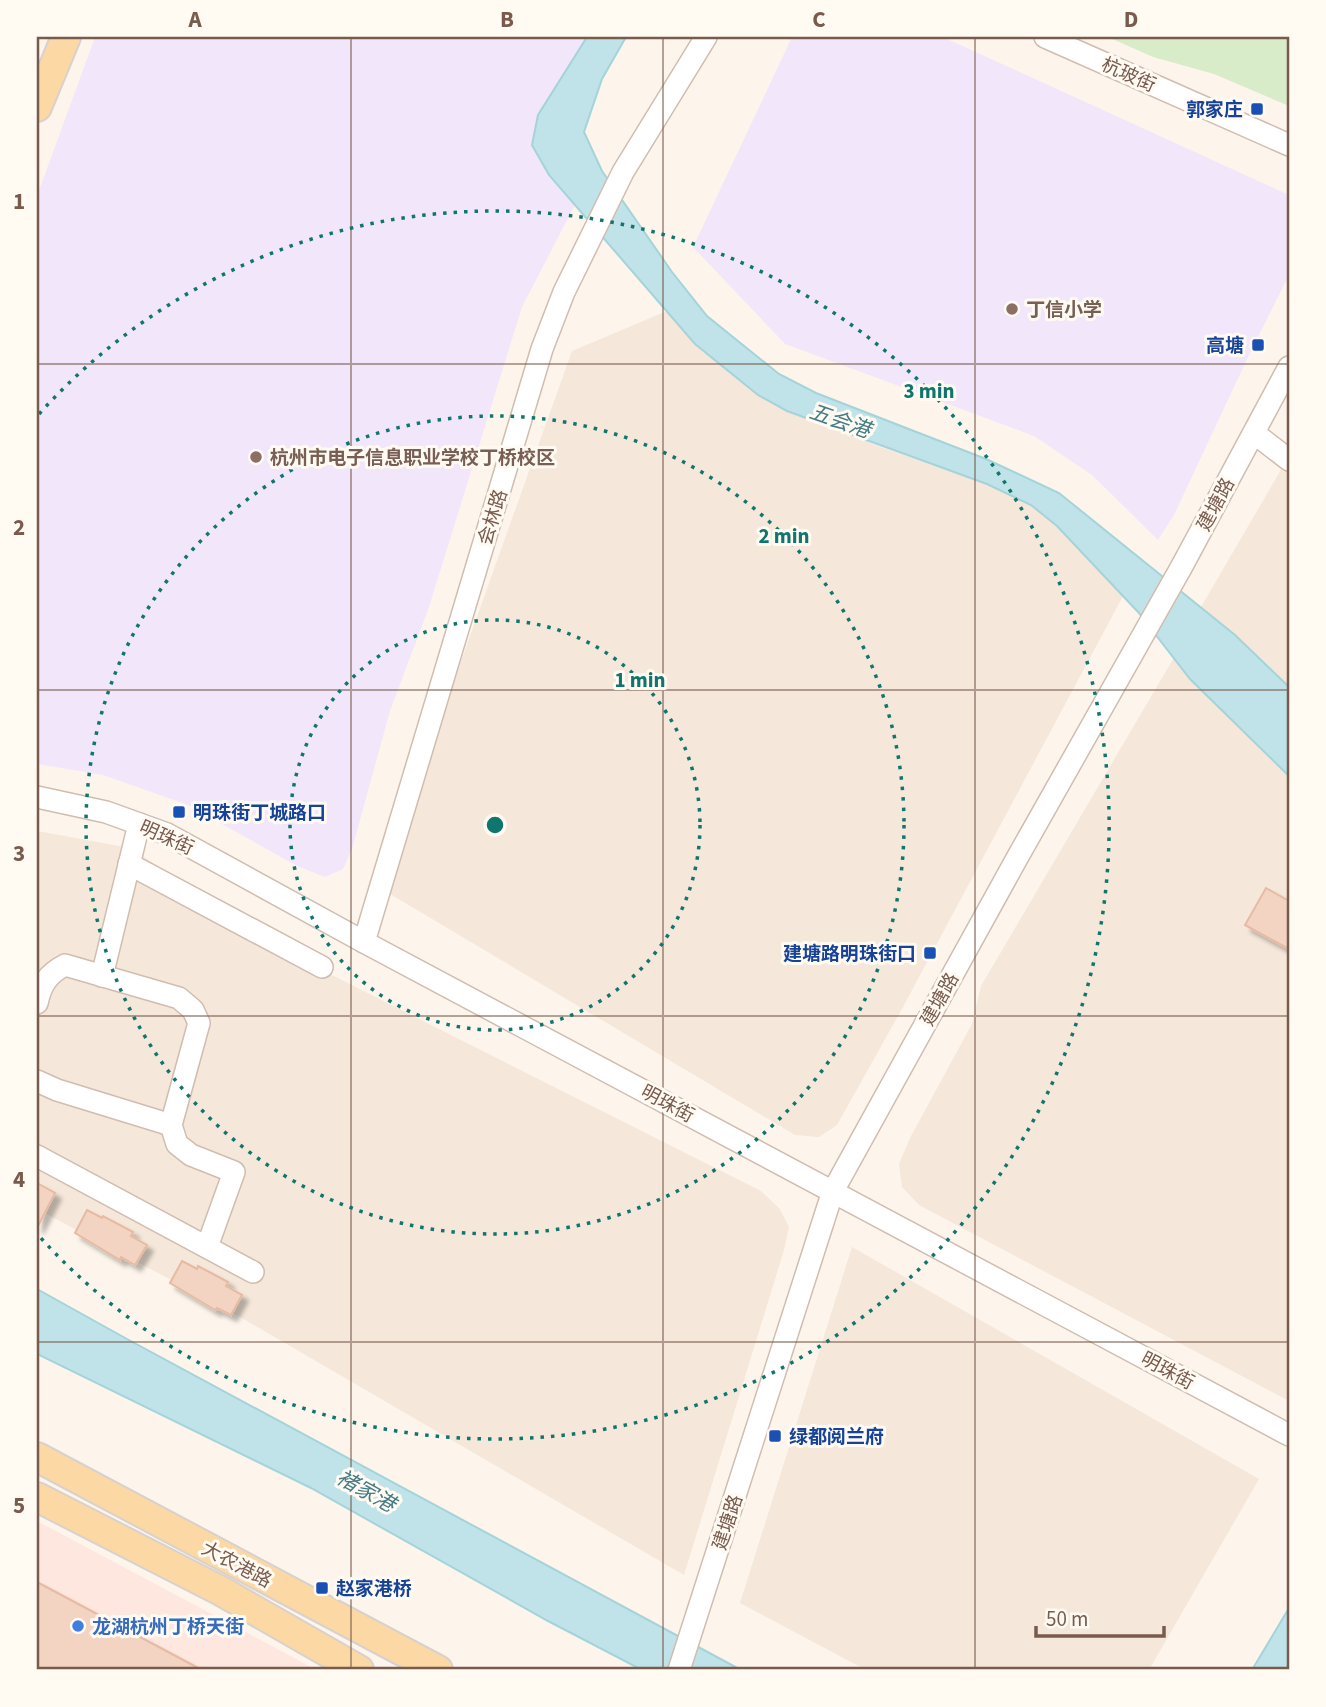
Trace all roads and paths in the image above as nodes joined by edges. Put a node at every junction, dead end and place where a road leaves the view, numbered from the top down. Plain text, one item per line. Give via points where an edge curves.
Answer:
1 (66, 37) edge
2 (706, 37) edge
3 (1045, 37) edge
4 (37, 107) edge
5 (1289, 145) edge
6 (1289, 367) edge
7 (1254, 433) junction
8 (1289, 460) edge
9 (37, 797) edge
10 (139, 824) junction
11 (129, 864) junction
12 (364, 942) junction
13 (322, 967) dead end
14 (102, 976) junction
15 (37, 1003) edge
16 (37, 1080) edge
17 (171, 1125) junction
18 (37, 1156) edge
19 (833, 1191) junction
20 (207, 1247) junction
21 (253, 1272) dead end
22 (1289, 1435) edge
23 (37, 1457) edge
24 (37, 1497) edge
25 (359, 1670) edge
26 (438, 1670) edge
27 (679, 1670) edge

1 - 4 main road
2 - 12 street, 会林路 via 623,172 564,292 542,349
3 - 5 street, 杭玻街
6 - 7 street, 建塘路
7 - 8 street
7 - 19 street, 建塘路
9 - 10 street, 明珠街
10 - 11 street
10 - 12 street, 明珠街
11 - 13 street
11 - 14 street
12 - 19 street, 明珠街
14 - 15 street via 65,965 51,972
14 - 17 street via 178,998 199,1023
16 - 17 street
17 - 20 street via 177,1144 191,1155 234,1172
18 - 20 street
19 - 22 street, 明珠街
19 - 27 street, 建塘路
20 - 21 street
23 - 26 main road, 大农港路
24 - 25 main road, 大农港路 via 221,1591

